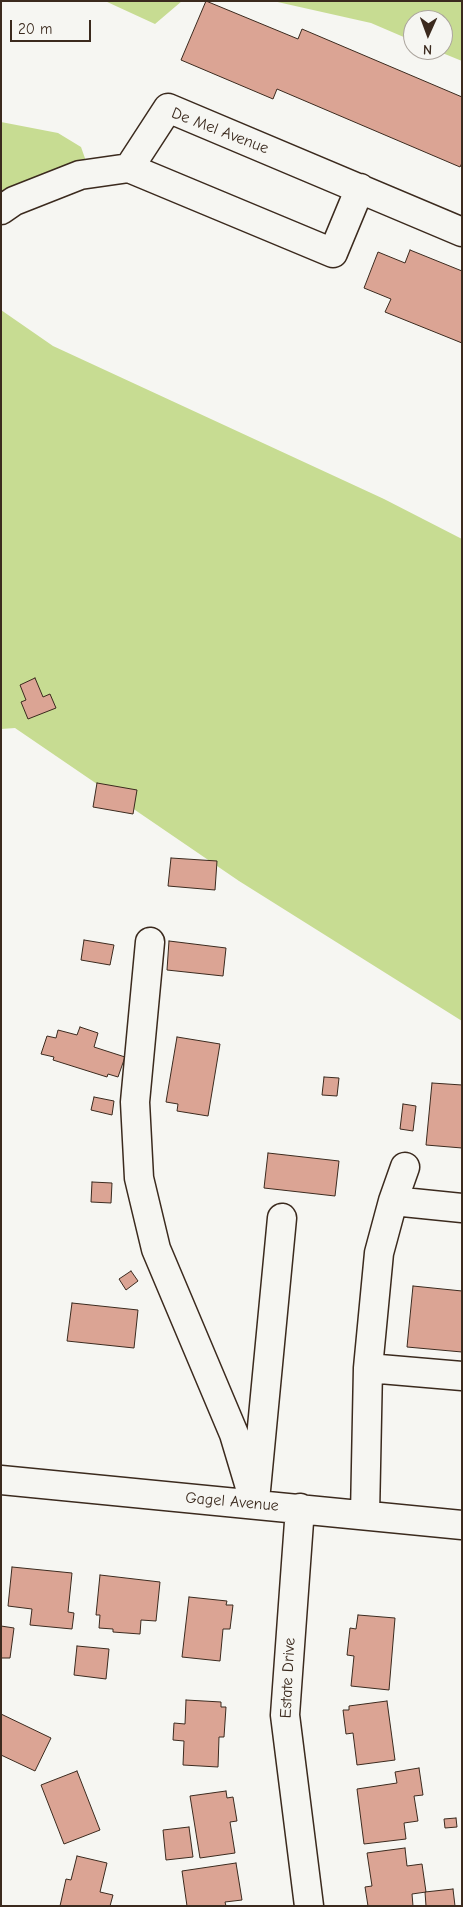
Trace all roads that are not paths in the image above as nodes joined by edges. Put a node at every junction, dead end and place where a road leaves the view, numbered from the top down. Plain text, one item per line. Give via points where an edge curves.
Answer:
1 (129, 168) junction
2 (360, 188) junction
3 (1, 210) edge
4 (462, 232) edge
5 (150, 942) dead end
6 (405, 1167) dead end
7 (393, 1201) junction
8 (462, 1208) edge
9 (282, 1218) dead end
10 (368, 1368) junction
11 (462, 1376) edge
12 (1, 1480) edge
13 (254, 1504) junction
14 (300, 1508) junction
15 (365, 1515) junction
16 (462, 1525) edge
17 (308, 1906) edge

1 - 2 street, De Mel Avenue via 168,108
1 - 2 street via 333,253
1 - 3 street via 80,176
2 - 4 street, De Mel Avenue
5 - 13 street via 135,1102 140,1178 156,1249 234,1434
6 - 7 street
7 - 8 street
7 - 10 street via 380,1253
9 - 13 street
10 - 11 street
10 - 15 street
12 - 13 street, Gagel Avenue
13 - 14 street, Gagel Avenue
14 - 15 street, Gagel Avenue
14 - 17 street, Estate Drive via 285,1715
15 - 16 street, Gagel Avenue

